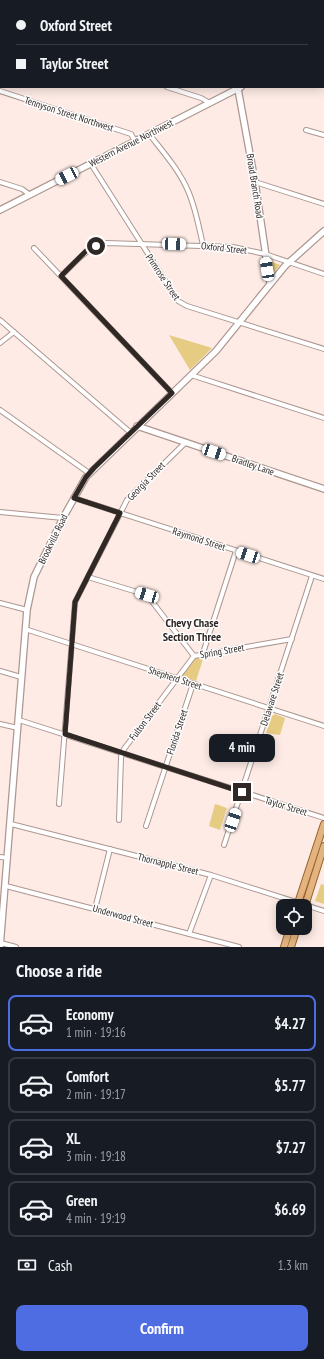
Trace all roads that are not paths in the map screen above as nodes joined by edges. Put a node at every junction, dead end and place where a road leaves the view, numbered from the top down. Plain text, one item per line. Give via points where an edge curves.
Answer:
1 (0, 28) edge
2 (0, 33) edge
3 (171, 88) edge
4 (239, 88) edge
5 (0, 92) edge
6 (210, 103) junction
7 (306, 130) dead end
8 (149, 134) junction
9 (324, 135) edge
10 (135, 141) junction
11 (91, 164) junction
12 (0, 182) edge
13 (255, 182) junction
14 (30, 195) junction
15 (324, 204) edge
16 (0, 210) edge
17 (324, 231) edge
18 (141, 244) junction
19 (203, 245) junction
20 (34, 248) dead end
21 (265, 254) junction
22 (288, 262) junction
23 (324, 274) edge
24 (61, 276) junction
25 (270, 283) junction
26 (0, 320) edge
27 (239, 322) junction
28 (14, 332) junction
29 (0, 343) edge
30 (324, 349) edge
31 (191, 375) junction
32 (172, 393) junction
33 (0, 410) edge
34 (324, 418) edge
35 (137, 426) junction
36 (131, 433) junction
37 (186, 442) junction
38 (89, 473) junction
39 (324, 489) edge
40 (74, 498) junction
41 (0, 512) edge
42 (120, 513) junction
43 (63, 518) junction
44 (236, 551) junction
45 (312, 576) junction
46 (88, 577) junction
47 (324, 579) edge
48 (0, 603) edge
49 (27, 610) junction
50 (25, 629) junction
51 (292, 640) junction
52 (72, 644) junction
53 (203, 653) junction
54 (194, 656) junction
55 (0, 671) edge
56 (22, 677) junction
57 (177, 679) junction
58 (193, 684) junction
59 (269, 708) junction
60 (19, 720) junction
61 (0, 724) edge
62 (324, 726) edge
63 (18, 728) junction
64 (65, 734) junction
65 (122, 753) junction
66 (166, 767) junction
67 (242, 792) junction
68 (59, 804) dead end
69 (324, 818) edge
70 (119, 820) dead end
71 (11, 824) junction
72 (324, 824) edge
73 (146, 826) dead end
74 (224, 845) dead end
75 (324, 846) edge
76 (110, 849) junction
77 (0, 857) edge
78 (8, 858) junction
79 (211, 875) junction
80 (6, 886) junction
81 (283, 899) edge
82 (303, 899) edge
83 (303, 899) edge
84 (312, 908) edge
85 (95, 909) junction
86 (324, 911) edge
87 (189, 934) junction
88 (288, 935) edge
89 (295, 935) edge
90 (0, 945) edge
91 (16, 947) edge
92 (239, 947) edge
93 (284, 947) edge
94 (291, 947) edge

1 - 2 street
3 - 6 street
4 - 6 main road, Western Avenue Northwest
4 - 13 main road, Broad Branch Road
5 - 10 street, Tennyson Street Northwest via 131,134
6 - 8 main road, Western Avenue Northwest
7 - 9 street
8 - 10 main road, Western Avenue Northwest
8 - 19 street via 186,185
10 - 11 main road, Western Avenue Northwest
11 - 14 main road, Western Avenue Northwest
11 - 18 street, Primrose Street
12 - 14 street
13 - 15 street
13 - 21 main road, Broad Branch Road
14 - 16 main road, Western Avenue Northwest
17 - 22 main road, Brookville Road
18 - 19 street, Oxford Street
18 - 24 street, Oxford Street via 106,243 96,246 86,251
18 - 27 street, Primrose Street via 178,301
19 - 21 street, Oxford Street via 226,246
20 - 24 street
21 - 22 street, Oxford Street
21 - 25 main road, Broad Branch Road
22 - 23 street, Oxford Street
22 - 25 main road, Brookville Road
24 - 32 street
25 - 27 main road, Brookville Road
26 - 28 street
27 - 30 street, Primrose Street
27 - 31 main road, Brookville Road via 216,351
28 - 29 street
28 - 36 street
31 - 32 main road, Brookville Road
31 - 34 street
32 - 35 main road, Brookville Road
33 - 38 street
35 - 36 main road, Brookville Road
35 - 37 main road, Bradley Lane
36 - 38 main road, Brookville Road
37 - 39 main road, Bradley Lane
37 - 42 street, Georgia Street via 130,495
38 - 40 main road, Brookville Road
40 - 42 street, Raymond Street
40 - 43 main road, Brookville Road
41 - 43 street
42 - 44 street, Raymond Street
42 - 46 street, Georgia Street
43 - 49 main road, Brookville Road via 34,577
44 - 45 street, Raymond Street
44 - 53 street
45 - 47 street, Raymond Street
45 - 51 street, Delaware Street
46 - 52 street, Georgia Street via 75,602
46 - 54 street, Spring Street via 147,595
48 - 49 street
49 - 50 main road, Brookville Road
50 - 52 street, Shepherd Street
50 - 56 main road, Brookville Road
51 - 53 street, Spring Street
51 - 59 street, Delaware Street
52 - 57 street, Shepherd Street
52 - 64 street, Georgia Street
53 - 54 street, Spring Street
54 - 57 street, Fulton Street
55 - 56 street
56 - 60 main road, Brookville Road
57 - 58 street, Shepherd Street
57 - 65 street, Fulton Street
58 - 59 street, Shepherd Street
58 - 66 street, Florida Street
59 - 62 street, Shepherd Street
59 - 67 street, Delaware Street
60 - 63 main road, Brookville Road
60 - 64 street, Taylor Street
61 - 63 street
63 - 71 main road, Brookville Road
64 - 65 street, Taylor Street
64 - 68 street, Georgia Street
65 - 66 street, Taylor Street
65 - 70 street
66 - 67 street, Taylor Street
66 - 73 street, Florida Street
67 - 69 street, Taylor Street
67 - 74 street, Delaware Street
71 - 76 street, Thornapple Street
71 - 78 main road, Brookville Road
72 - 82 main road
75 - 83 main road
76 - 79 street, Thornapple Street
76 - 85 street
77 - 78 street
78 - 80 main road, Brookville Road
79 - 81 street, Thornapple Street
79 - 87 street
80 - 85 street, Underwood Street
80 - 90 main road, Brookville Road
84 - 86 street, Thornapple Street
85 - 87 street, Underwood Street
87 - 92 street, Underwood Street
88 - 93 main road
89 - 94 main road
90 - 91 street

